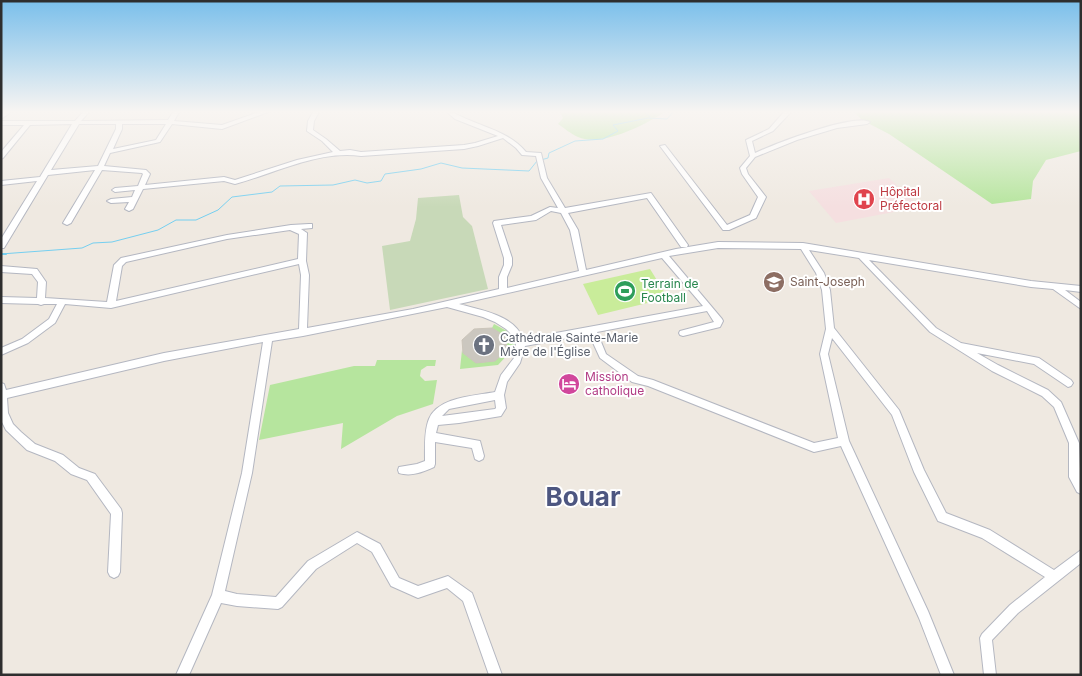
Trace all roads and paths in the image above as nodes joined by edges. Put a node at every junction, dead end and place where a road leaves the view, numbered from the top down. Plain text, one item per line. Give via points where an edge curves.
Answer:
1 (12, 144) edge
2 (63, 144) edge
3 (111, 144) edge
4 (146, 144) edge
5 (328, 144) edge
6 (481, 144) edge
7 (516, 144) edge
8 (750, 144) edge
9 (780, 144) edge
10 (663, 146) dead end
11 (107, 152) junction
12 (338, 154) junction
13 (753, 156) junction
14 (1, 157) edge
15 (100, 168) junction
16 (43, 176) junction
17 (1, 183) edge
18 (142, 187) junction
19 (115, 190) dead end
20 (135, 199) junction
21 (112, 201) dead end
22 (129, 209) dead end
23 (563, 211) junction
24 (67, 223) dead end
25 (684, 245) dead end
26 (1, 246) edge
27 (803, 246) junction
28 (664, 255) junction
29 (862, 257) junction
30 (302, 261) junction
31 (1, 269) edge
32 (583, 274) junction
33 (1056, 288) junction
34 (1081, 289) edge
35 (503, 292) junction
36 (1, 300) edge
37 (63, 301) junction
38 (41, 302) junction
39 (446, 304) junction
40 (111, 305) junction
41 (1081, 306) edge
42 (709, 308) junction
43 (591, 329) junction
44 (830, 329) junction
45 (303, 333) junction
46 (683, 333) dead end
47 (268, 339) junction
48 (521, 343) junction
49 (959, 346) junction
50 (1, 352) edge
51 (1068, 383) dead end
52 (2, 392) edge
53 (499, 395) junction
54 (433, 421) junction
55 (431, 438) junction
56 (844, 441) junction
57 (479, 456) dead end
58 (403, 470) dead end
59 (1081, 489) edge
60 (1081, 556) edge
61 (114, 572) dead end
62 (1055, 577) junction
63 (218, 596) junction
64 (182, 675) edge
65 (496, 675) edge
66 (948, 675) edge
67 (990, 675) edge

1 - 14 street
2 - 16 street
3 - 11 street
4 - 11 street
5 - 12 street
6 - 12 street
7 - 23 street via 524,154 539,154 544,178
8 - 13 street
9 - 13 street
10 - 13 street via 726,228 753,216 762,197 744,174 743,168
11 - 15 street
12 - 18 street via 235,182 224,179
15 - 16 street
15 - 18 street via 144,171 147,174
15 - 24 street
16 - 17 street
16 - 26 street
18 - 19 street
18 - 20 street
20 - 21 street
20 - 22 street
23 - 25 street via 649,195
23 - 32 street via 574,230
23 - 35 street via 550,209 533,218 497,223 508,258
27 - 28 street via 718,245
27 - 29 street
27 - 44 street via 820,273 826,290
28 - 32 street
28 - 42 street
29 - 33 street
29 - 49 street via 933,330
30 - 40 street
30 - 40 street via 303,234 291,227 226,237 124,260 118,265
30 - 45 street
31 - 38 street via 34,271 42,282
32 - 35 street
33 - 34 street
33 - 41 street
35 - 39 street
36 - 38 street
37 - 38 street
37 - 40 street
37 - 50 street via 52,321 25,341
39 - 45 street
39 - 48 street via 507,324
42 - 43 street
42 - 46 street via 719,321 717,325
43 - 48 street
43 - 56 street via 603,356 635,379 814,448
44 - 56 street via 824,354
44 - 62 street via 896,413 919,472 942,517 986,534
45 - 47 street
47 - 52 street via 159,358
47 - 63 street via 247,473
48 - 53 street via 518,359 500,383
49 - 51 street via 1036,362
49 - 59 street via 1045,393 1058,405 1074,443 1074,477
52 - 61 street via 3,413 16,435 31,447 91,476 117,513
53 - 54 street via 446,406
53 - 54 street via 501,408 498,412
54 - 55 street
55 - 57 street via 476,444
55 - 58 street via 430,464
56 - 66 street
60 - 62 street
62 - 67 street via 1014,609 986,638
63 - 64 street
63 - 65 street via 278,604 312,565 358,537 376,548 395,582 418,592 448,582 468,597

